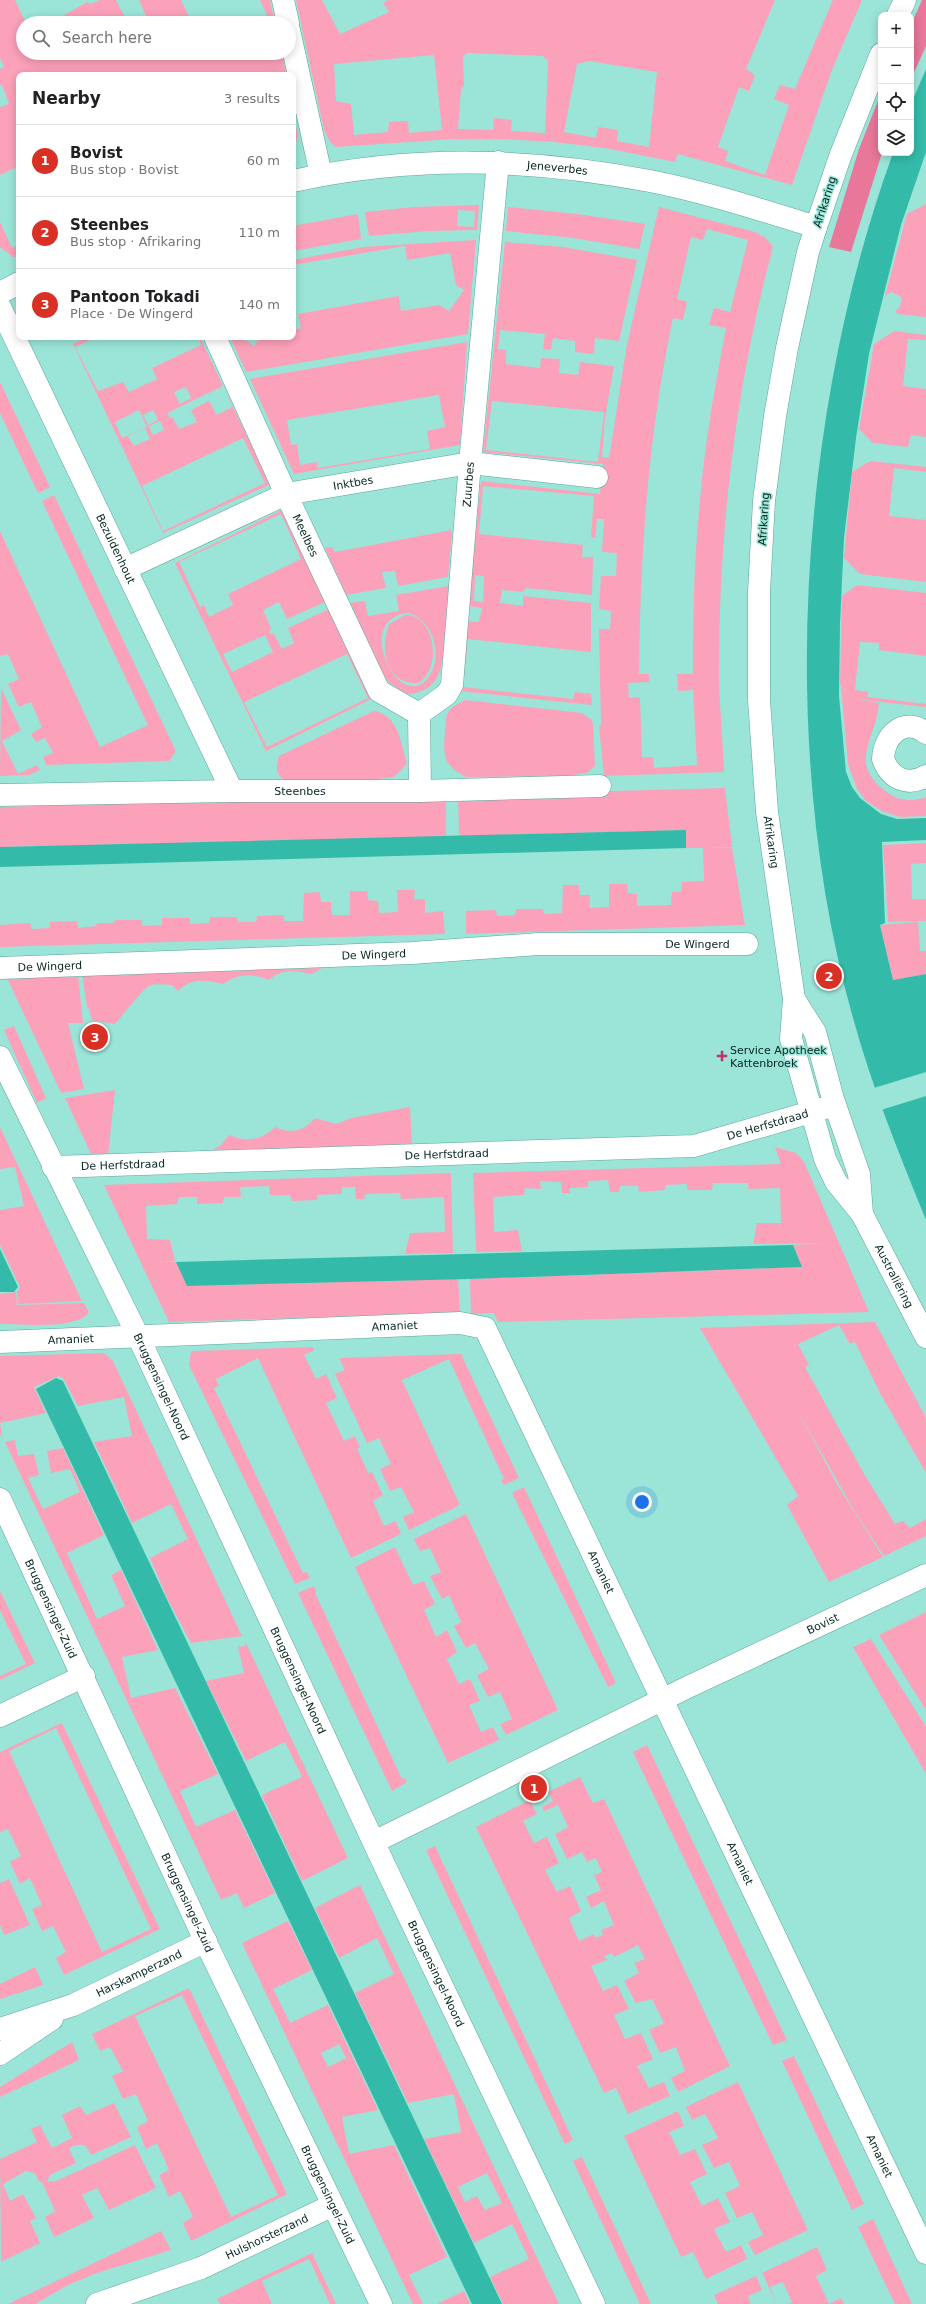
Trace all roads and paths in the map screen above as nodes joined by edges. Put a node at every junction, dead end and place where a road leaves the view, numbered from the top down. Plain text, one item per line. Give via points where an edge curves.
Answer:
1 (282, 0) edge
2 (905, 0) edge
3 (899, 12) edge
4 (286, 16) edge
5 (296, 60) edge
6 (878, 62) edge
7 (498, 162) junction
8 (321, 175) junction
9 (296, 180) edge
10 (816, 227) junction
11 (16, 285) edge
12 (0, 293) edge
13 (0, 306) edge
14 (16, 340) edge
15 (16, 340) edge
16 (216, 340) edge
17 (470, 463) junction
18 (596, 477) dead end
19 (286, 494) junction
20 (125, 569) junction
21 (419, 714) junction
22 (926, 733) edge
23 (926, 776) edge
24 (600, 786) dead end
25 (232, 791) junction
26 (420, 791) junction
27 (0, 795) edge
28 (747, 944) dead end
29 (0, 968) edge
30 (794, 999) junction
31 (0, 1057) edge
32 (835, 1105) junction
33 (811, 1112) junction
34 (53, 1167) junction
35 (862, 1214) junction
36 (138, 1336) junction
37 (926, 1337) edge
38 (0, 1342) edge
39 (0, 1499) edge
40 (926, 1575) edge
41 (84, 1676) junction
42 (663, 1700) junction
43 (0, 1716) edge
44 (374, 1842) junction
45 (206, 1941) junction
46 (73, 2005) junction
47 (0, 2029) edge
48 (0, 2054) edge
49 (333, 2205) junction
50 (926, 2253) edge
51 (201, 2268) junction
52 (98, 2304) edge
53 (147, 2304) edge
54 (381, 2304) edge
55 (594, 2304) edge

1 - 4 street
2 - 3 street
5 - 8 street
6 - 10 street, Afrikaring via 841,154
7 - 8 street, Jeneverbes via 411,163
7 - 10 street, Jeneverbes via 577,170 651,182 736,203
7 - 17 street, Zuurbes
8 - 9 street, Jeneverbes
10 - 30 street, Afrikaring via 787,348 775,416 764,501 759,592 759,700 764,776
11 - 12 street
13 - 15 street, Bezuidenhout
14 - 20 street, Bezuidenhout
16 - 19 street, Meelbes
17 - 18 street, Inktbes
17 - 19 street, Inktbes
17 - 21 street, Zuurbes via 452,685 447,694
19 - 20 street, Inktbes
19 - 21 street, Meelbes via 379,691
20 - 25 street, Bezuidenhout
21 - 26 street
22 - 23 street via 915,727 898,730 886,740 883,759 892,775 900,779 918,780
24 - 26 street, Steenbes
25 - 26 street, Steenbes
25 - 27 street, Steenbes
28 - 29 street, De Wingerd via 538,944 412,953
30 - 32 street, Afrikaring via 815,1032
30 - 33 street, Afrikaring via 791,1039
31 - 34 street, Bruggensingel-Noord
32 - 33 street, De Herfstdraad
32 - 35 street, Australiëring via 859,1174
33 - 34 street, De Herfstdraad via 694,1146 681,1147
33 - 35 street, Australiëring via 825,1159 836,1182
34 - 36 street, Bruggensingel-Noord
35 - 37 street, Australiëring
36 - 38 street, Amaniet
36 - 42 street, Amaniet via 460,1323 485,1328
36 - 44 street, Bruggensingel-Noord
39 - 41 street, Bruggensingel-Zuid
40 - 42 street, Bovist
41 - 43 street
41 - 45 street, Bruggensingel-Zuid
42 - 44 street, Bovist
42 - 50 street, Amaniet
44 - 55 street, Bruggensingel-Noord
45 - 46 street, Harskamperzand
45 - 49 street, Bruggensingel-Zuid
46 - 47 street, Harskamperzand
46 - 48 street, Harskamperzand
49 - 51 street, Hulshorsterzand
49 - 54 street, Bruggensingel-Zuid
51 - 52 street, Hulshorsterzand
51 - 53 street, Hulshorsterzand

